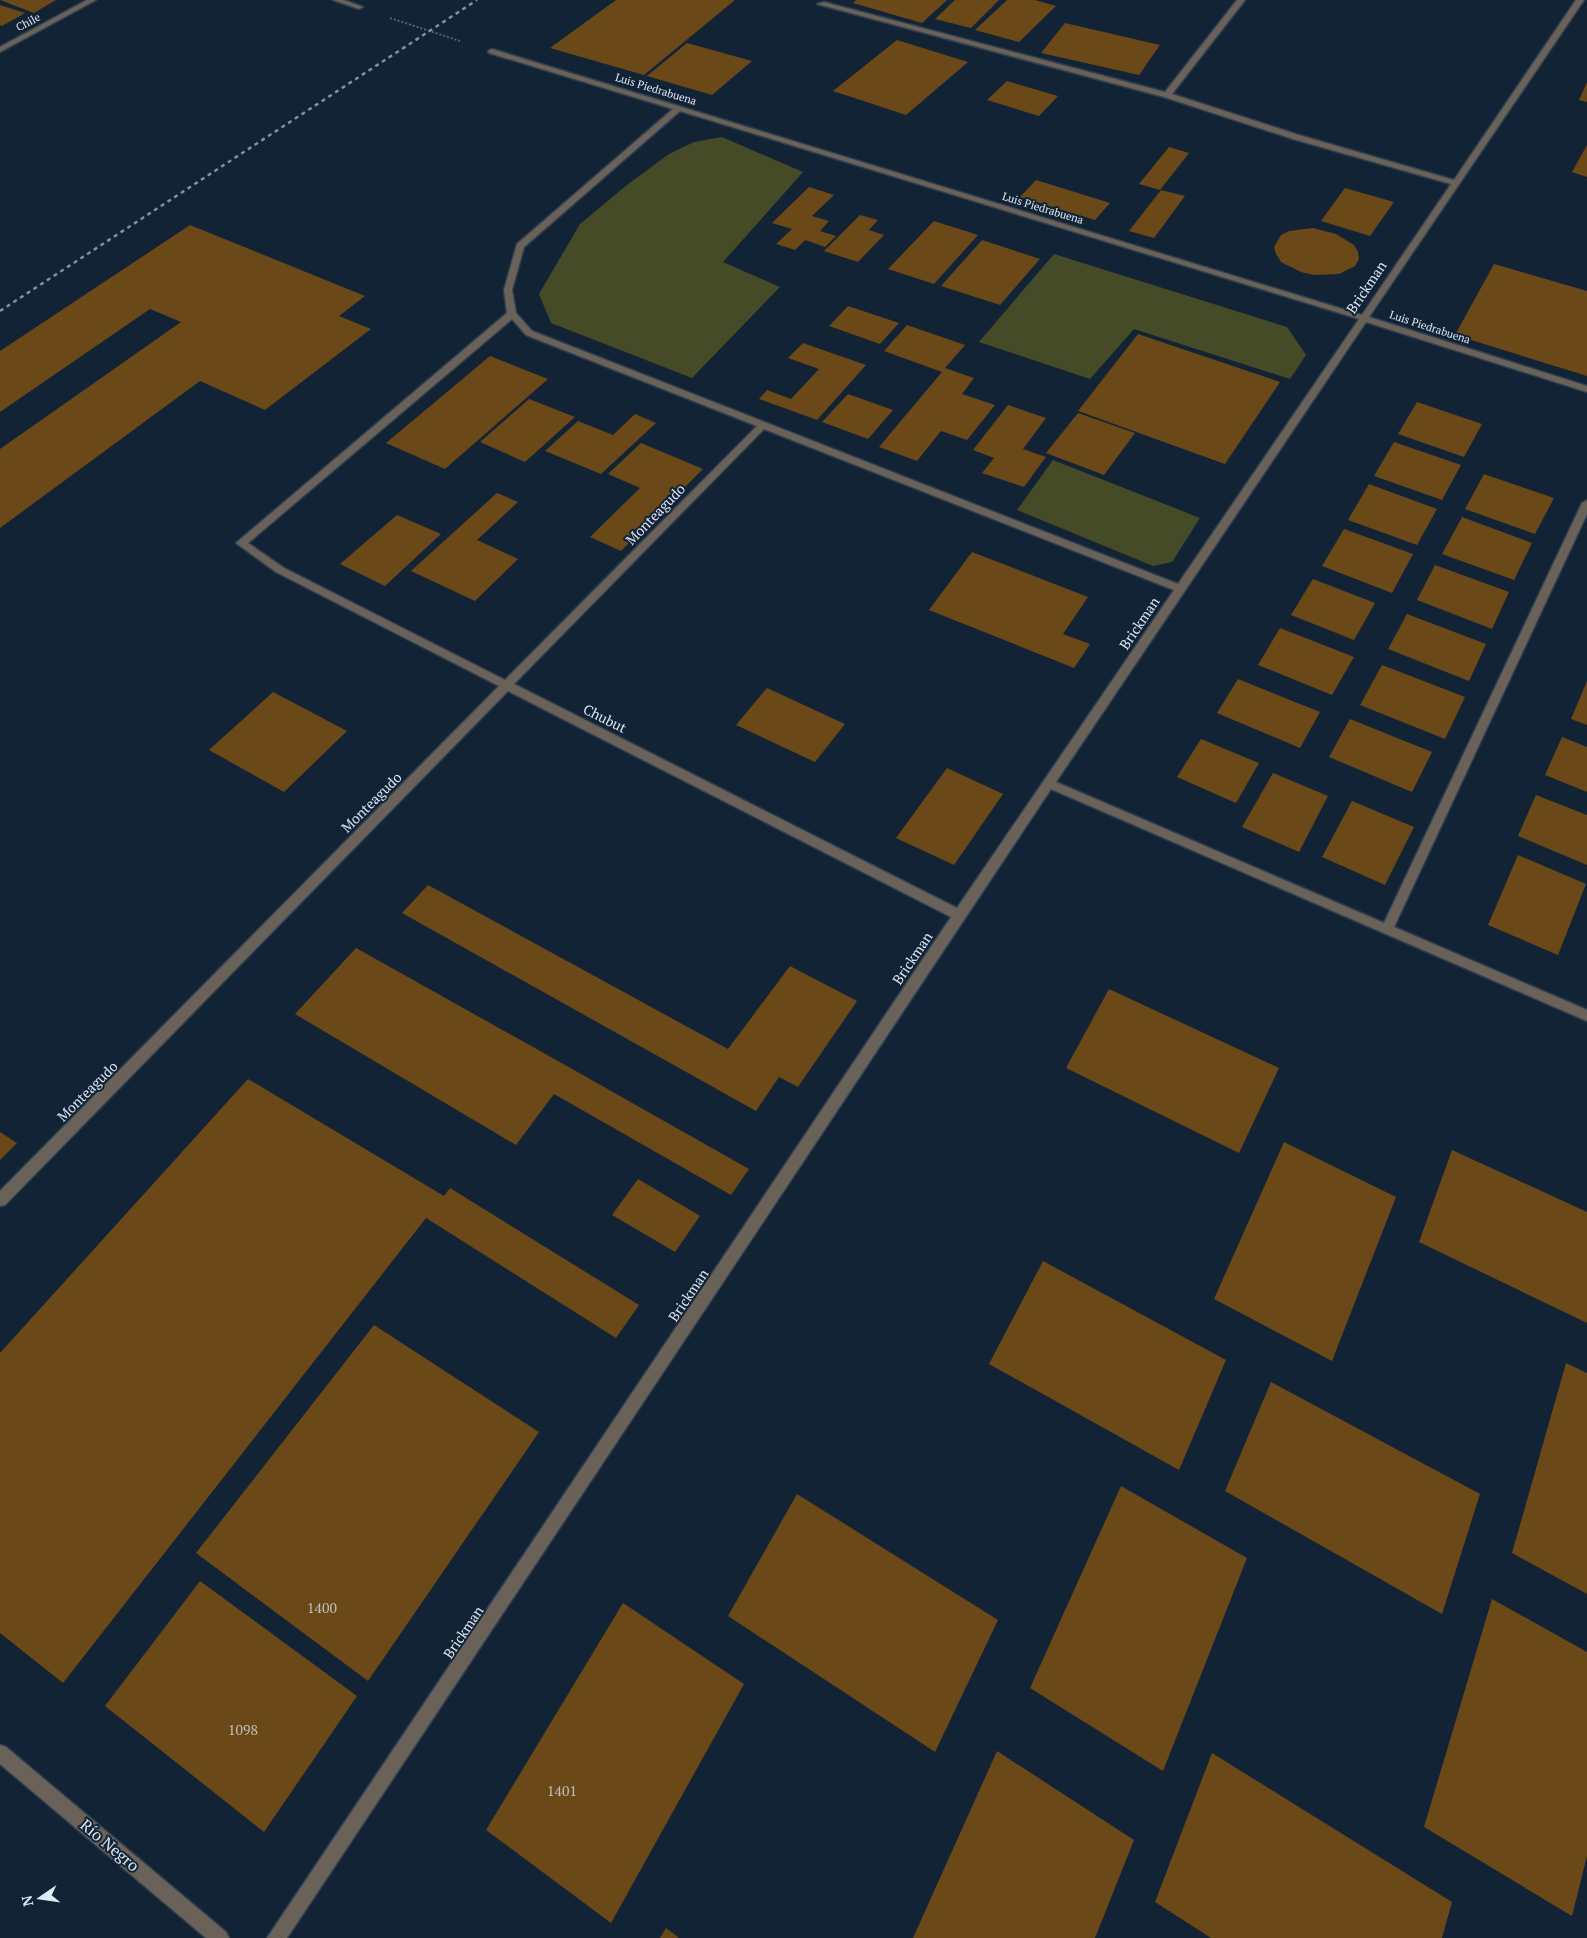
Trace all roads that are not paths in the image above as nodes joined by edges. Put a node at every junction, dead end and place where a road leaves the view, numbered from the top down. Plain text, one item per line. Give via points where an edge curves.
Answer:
1 (92, 0) edge
2 (337, 0) edge
3 (1241, 0) edge
4 (1582, 2) edge
5 (821, 4) dead end
6 (359, 7) road end
7 (0, 50) edge
8 (492, 51) dead end
9 (1167, 95) junction
10 (678, 108) junction
11 (1456, 183) junction
12 (512, 314) junction
13 (1363, 318) junction
14 (1587, 389) edge
15 (763, 425) junction
16 (1587, 504) edge
17 (1180, 589) junction
18 (508, 685) junction
19 (1048, 784) junction
20 (959, 914) junction
21 (1387, 930) junction
22 (1587, 1016) edge
23 (0, 1200) edge
24 (0, 1753) edge
25 (220, 1938) edge
26 (276, 1938) edge

1 - 7 street, Chile
2 - 6 street
3 - 9 street
4 - 11 street, Brickman
5 - 9 street
8 - 10 street, Luis Piedrabuena
9 - 11 street via 1296,137
10 - 12 street via 520,246 508,290
10 - 13 street, Luis Piedrabuena
11 - 13 street, Brickman
12 - 15 street via 529,333
12 - 18 street, Chubut via 241,543 280,570
13 - 14 street, Luis Piedrabuena
13 - 17 street, Brickman
15 - 17 street
15 - 18 street, Monteagudo
16 - 21 street
17 - 19 street, Brickman
18 - 20 street, Chubut
18 - 23 street, Monteagudo
19 - 20 street, Brickman
19 - 21 street
20 - 26 street, Brickman
21 - 22 street
24 - 25 street, Río Negro

